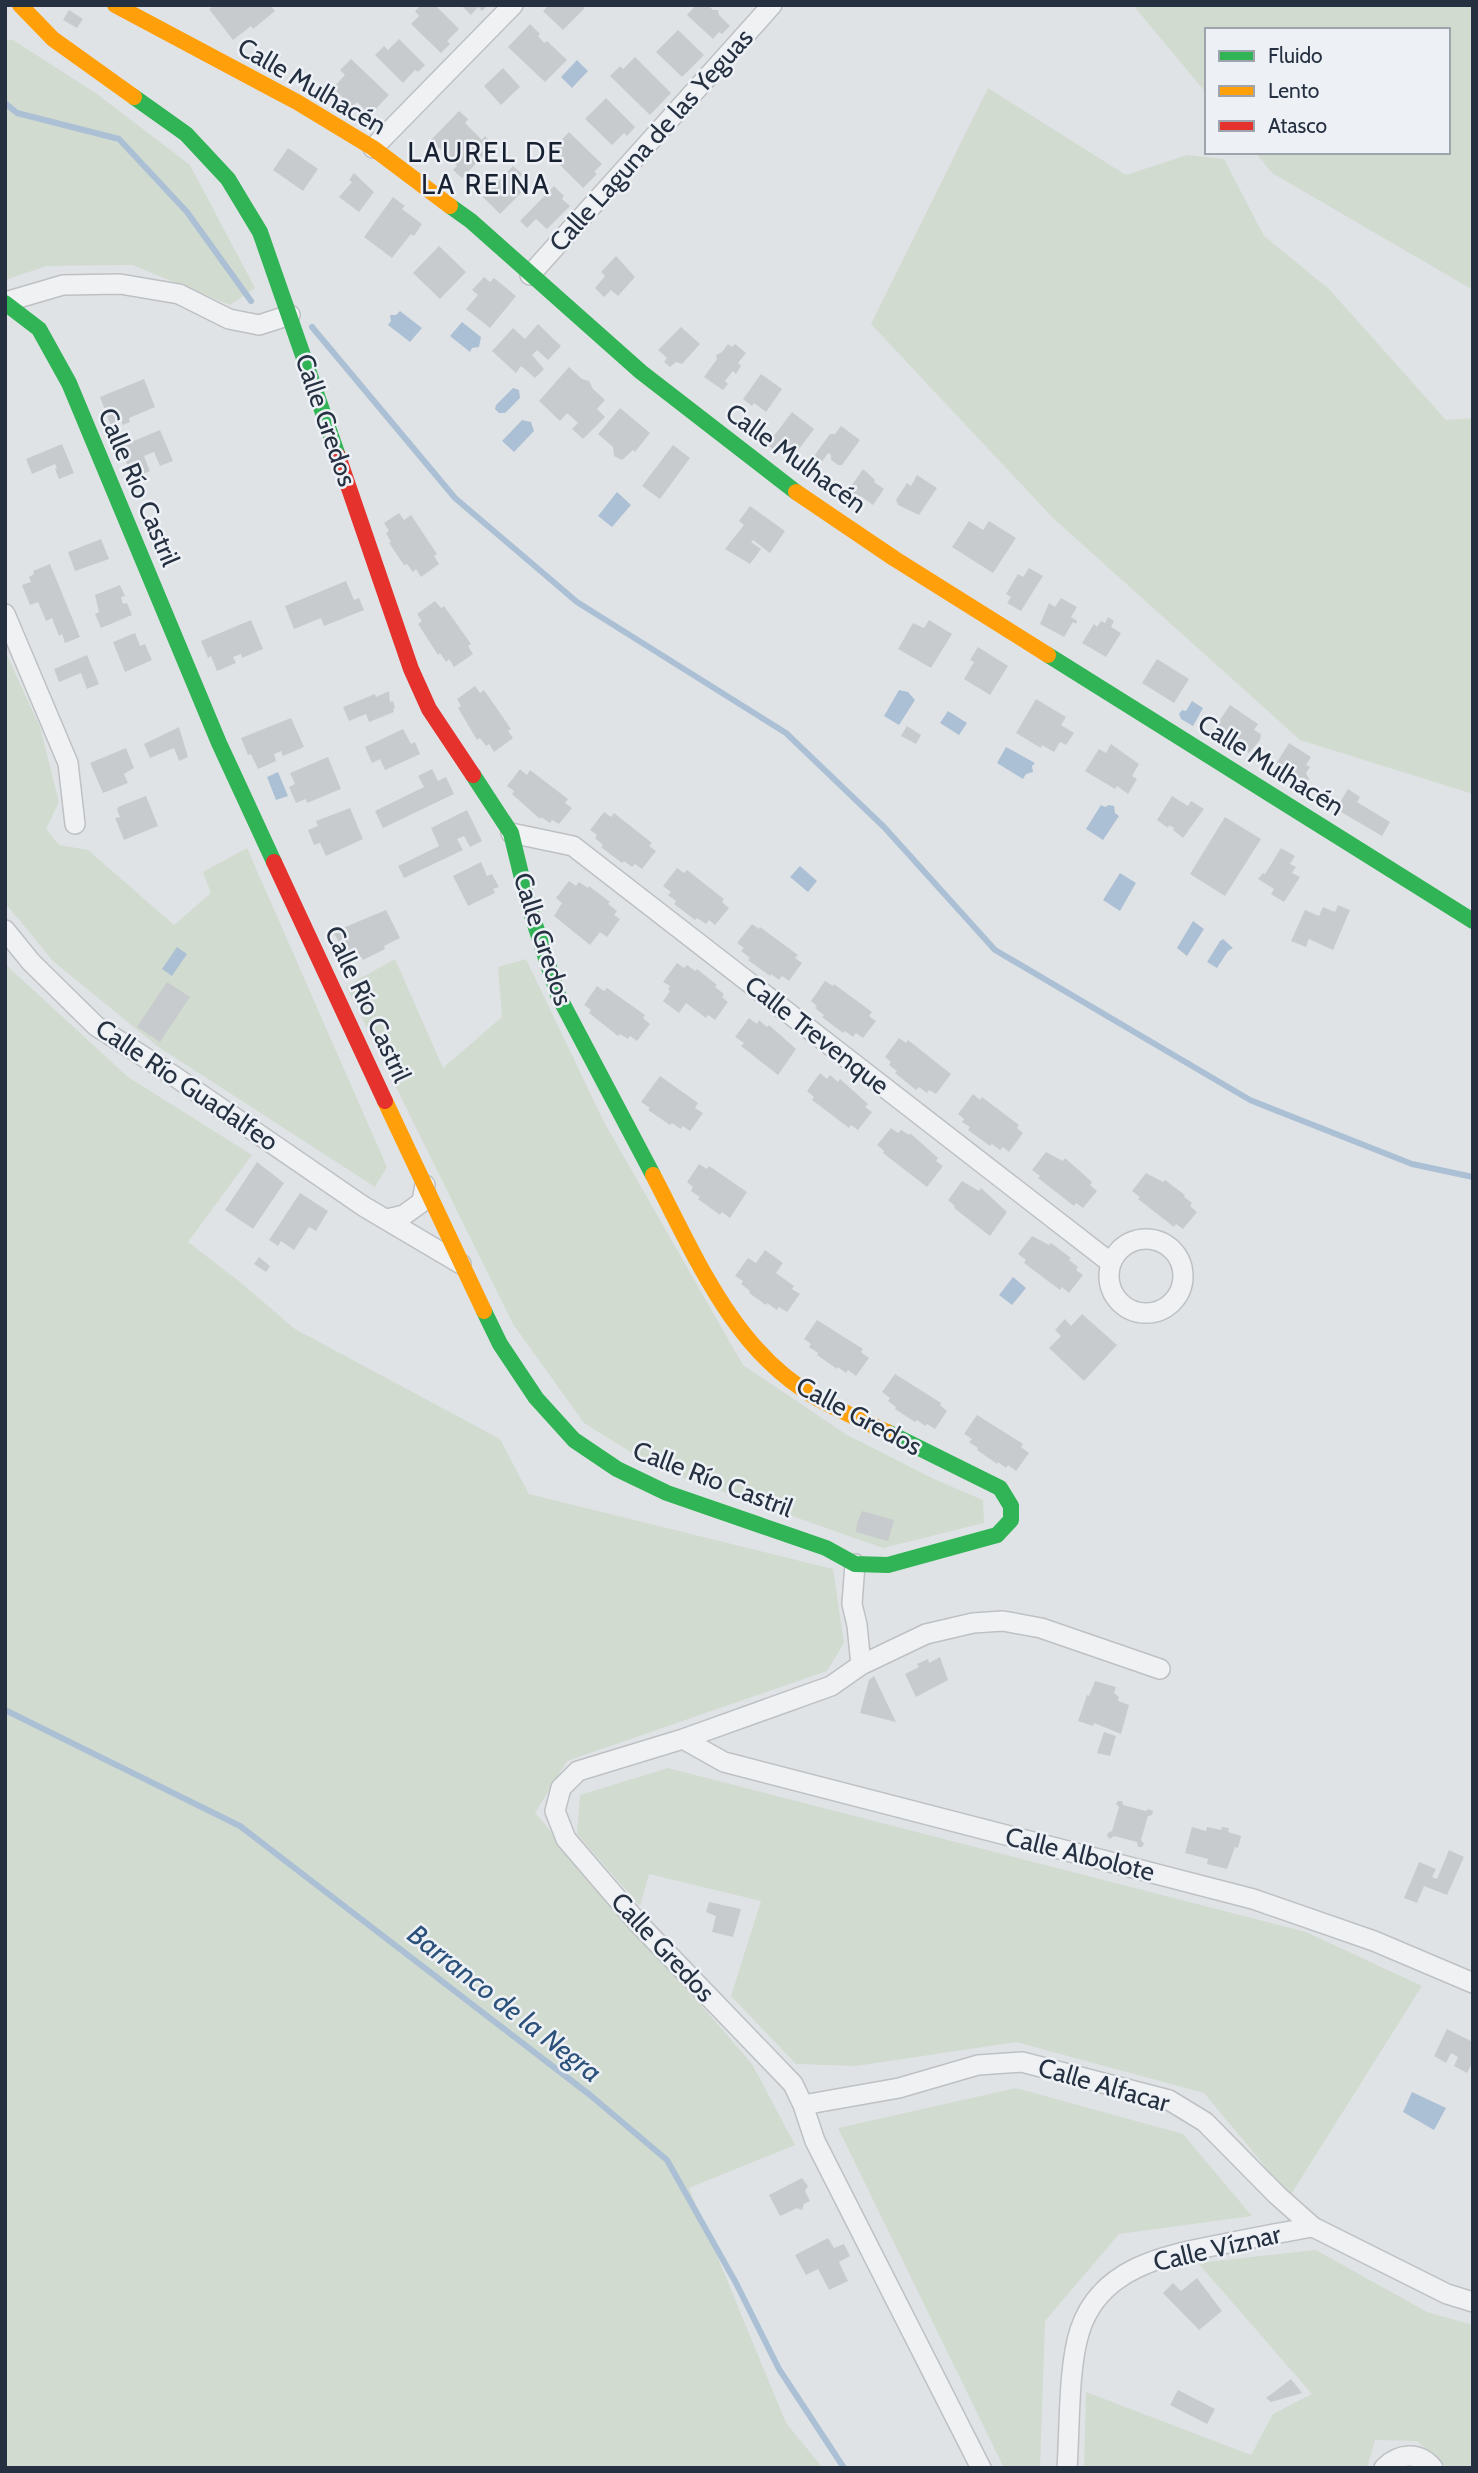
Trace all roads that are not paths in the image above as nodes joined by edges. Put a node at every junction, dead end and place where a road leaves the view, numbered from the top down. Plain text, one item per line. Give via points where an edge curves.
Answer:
1 (20, 5) edge
2 (115, 5) edge
3 (513, 5) edge
4 (772, 5) edge
5 (373, 148) junction
6 (530, 275) junction
7 (5, 303) edge
8 (290, 316) junction
9 (5, 614) edge
10 (75, 824) dead end
11 (511, 833) junction
12 (1473, 920) edge
13 (5, 930) edge
14 (425, 1185) junction
15 (387, 1219) junction
16 (1111, 1263) dead end
17 (461, 1264) junction
18 (855, 1564) junction
19 (861, 1665) junction
20 (1160, 1670) dead end
21 (683, 1739) junction
22 (1473, 1983) edge
23 (803, 2105) junction
24 (1313, 2227) junction
25 (1473, 2302) edge
26 (981, 2468) edge
27 (1067, 2468) edge
28 (1384, 2468) edge
29 (1433, 2468) edge

1 - 8 street, Calle Gredos via 53,39 186,134 228,179 260,232
2 - 5 street, Calle Mulhacén
3 - 5 street
4 - 6 street, Calle Laguna de las Yeguas
5 - 6 street, Calle Mulhacén via 471,221
6 - 12 street, Calle Mulhacén via 641,372 786,485 895,559
7 - 8 street via 63,285 120,284 179,295 229,319 259,326
7 - 14 street, Calle Río Castril via 39,328 69,383 219,743
8 - 11 street, Calle Gredos via 411,669 429,709
9 - 10 street via 68,763
11 - 16 street, Calle Trevenque via 573,846
11 - 18 street, Calle Gredos via 558,995 734,1323 774,1366 813,1396 1000,1488 1011,1506 1010,1520 997,1535 888,1565
13 - 15 street, Calle Río Guadalfeo via 96,1026
14 - 15 street via 422,1202 404,1215
14 - 17 street, Calle Río Castril
15 - 17 street, Calle Río Guadalfeo
17 - 18 street, Calle Río Castril via 500,1345 536,1398 575,1440 617,1469 667,1493 826,1548
18 - 19 street via 852,1605
19 - 20 street, Calle Gredos via 926,1634 1003,1621 1041,1628
19 - 21 street, Calle Gredos via 831,1686
21 - 22 street, Calle Albolote via 724,1762 1253,1899 1374,1941
21 - 23 street, Calle Gredos via 578,1771 561,1788 555,1811 566,1839 639,1924 793,2084
23 - 24 street, Calle Alfacar via 899,2088 978,2065 1022,2062 1169,2100 1205,2122
23 - 26 street, Calle Gredos via 815,2141
24 - 25 street, Calle Alfacar via 1447,2294
24 - 27 street, Calle Víznar via 1163,2256 1102,2292 1081,2328 1075,2354
28 - 29 street via 1400,2456 1411,2455

